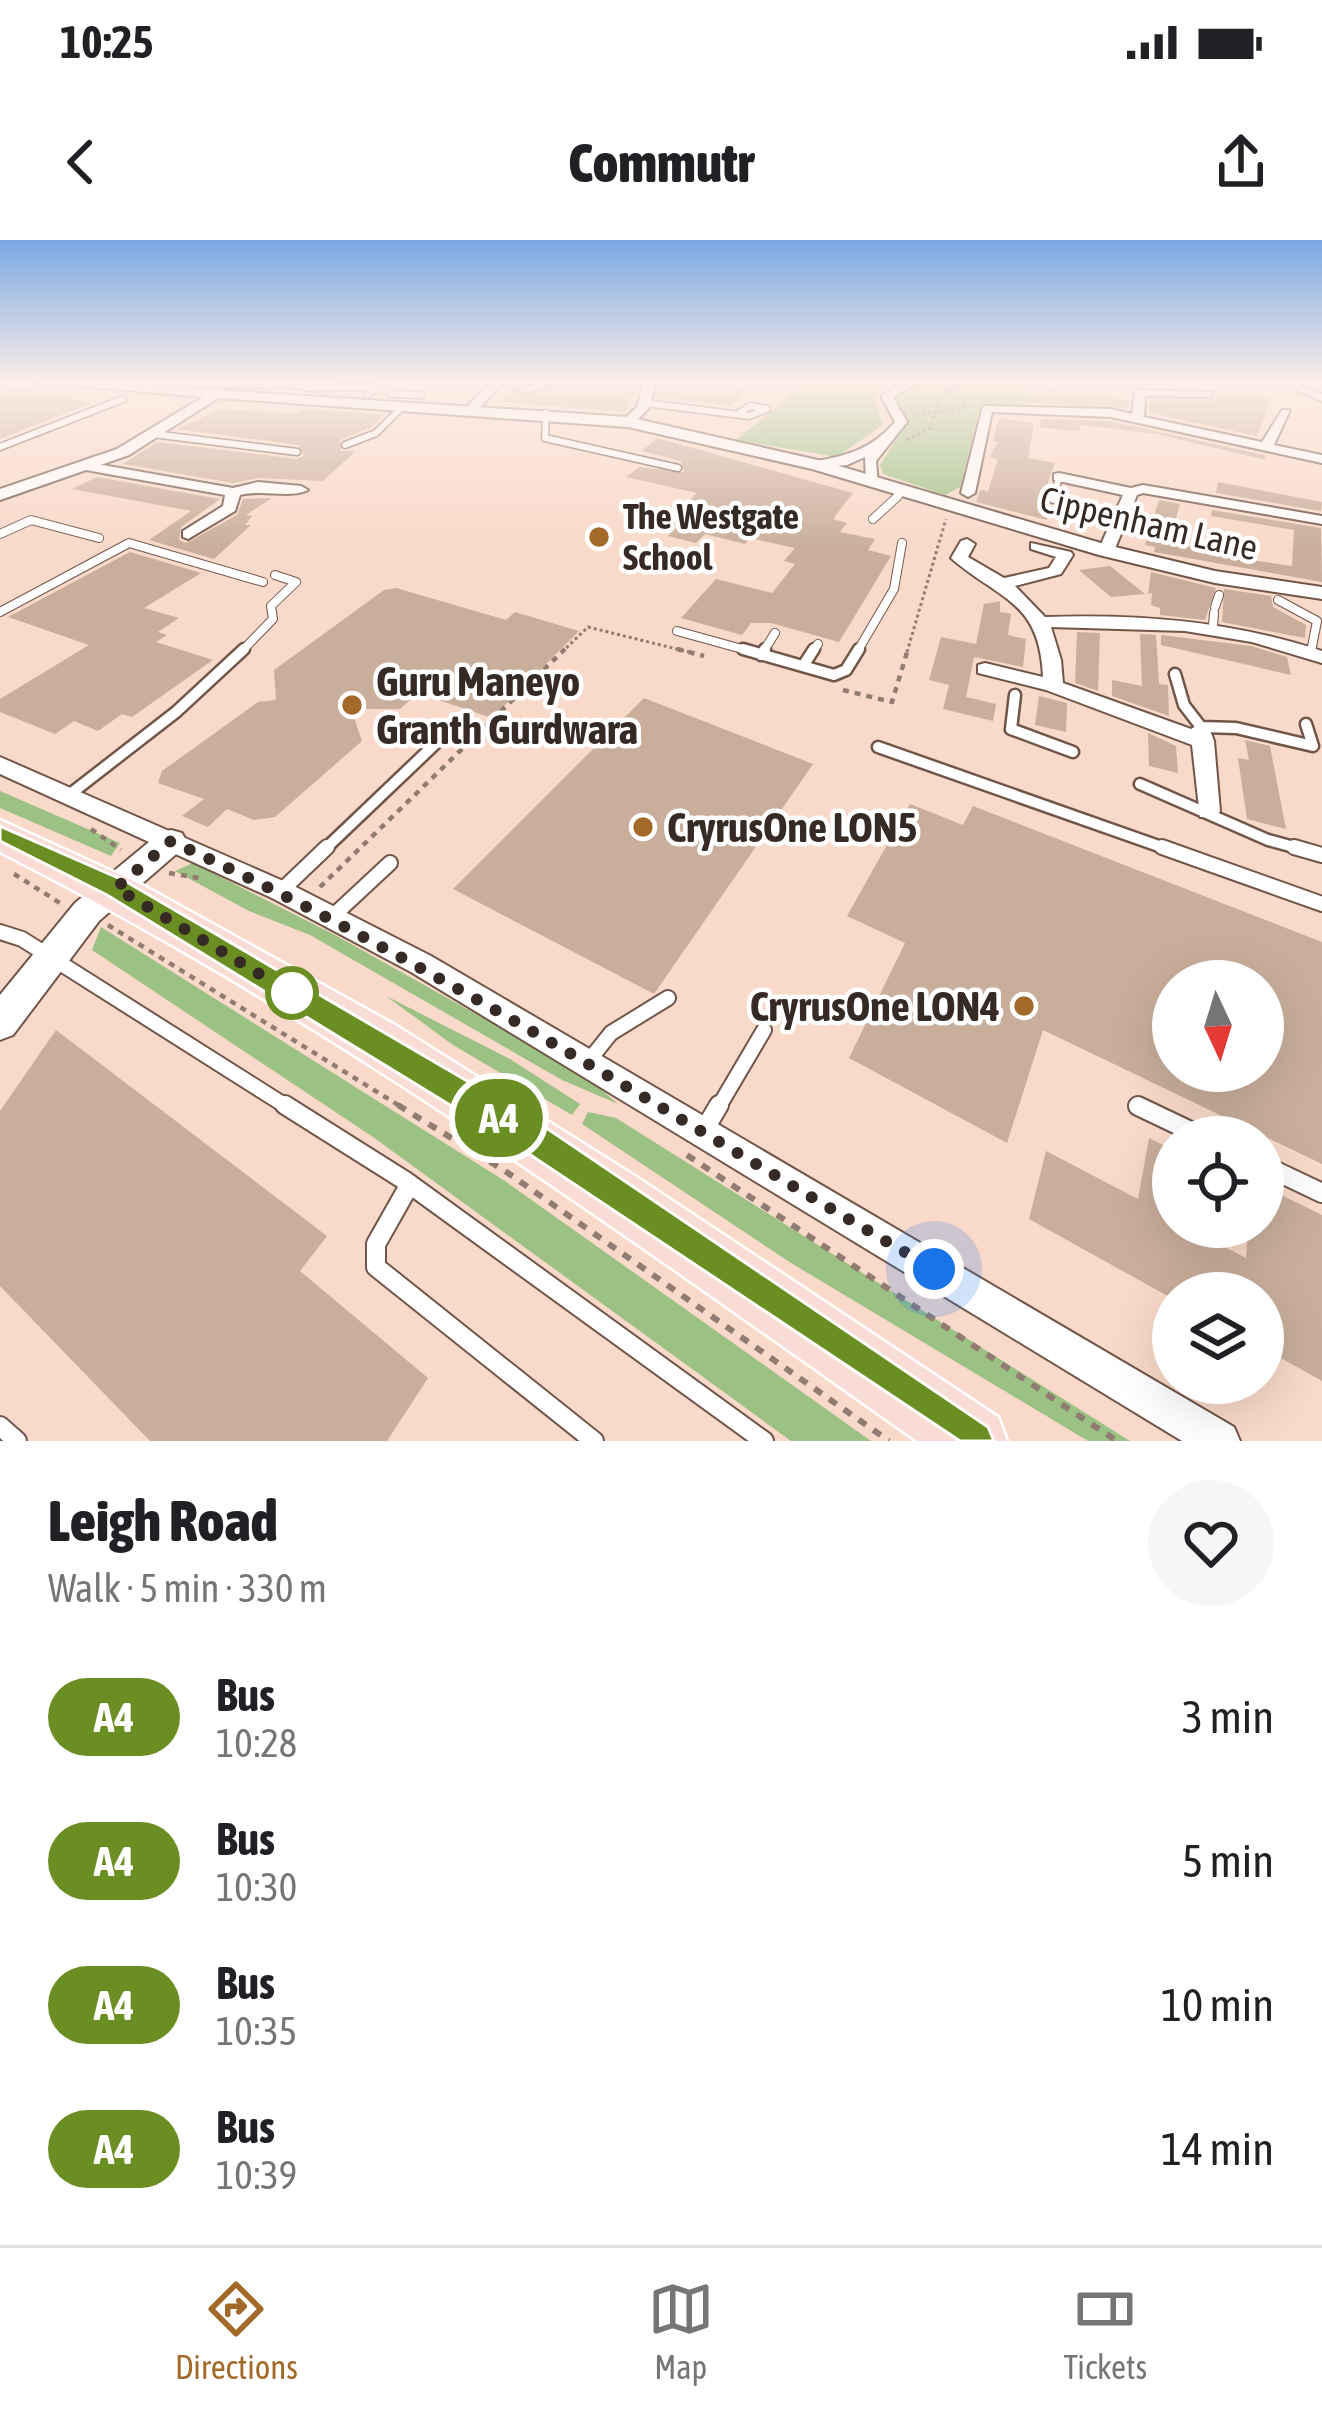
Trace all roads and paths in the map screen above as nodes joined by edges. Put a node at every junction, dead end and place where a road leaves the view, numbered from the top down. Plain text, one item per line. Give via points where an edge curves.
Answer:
1 (145, 438) edge
2 (185, 438) edge
3 (363, 438) edge
4 (550, 438) edge
5 (698, 438) edge
6 (887, 438) edge
7 (911, 438) edge
8 (980, 438) edge
9 (1234, 438) edge
10 (1272, 438) edge
11 (903, 442) dead end
12 (345, 445) dead end
13 (883, 445) junction
14 (1267, 445) junction
15 (297, 452) dead end
16 (1322, 459) edge
17 (816, 465) junction
18 (92, 466) junction
19 (678, 468) dead end
20 (1059, 477) joint
21 (874, 482) junction
22 (302, 490) dead end
23 (904, 491) junction
24 (232, 492) junction
25 (1131, 492) junction
26 (968, 493) dead end
27 (0, 496) edge
28 (1053, 500) dead end
29 (951, 505) junction
30 (872, 519) dead end
31 (1322, 520) edge
32 (0, 534) edge
33 (188, 534) dead end
34 (99, 538) dead end
35 (902, 543) dead end
36 (967, 544) dead end
37 (1037, 547) dead end
38 (1106, 551) junction
39 (275, 575) dead end
40 (262, 582) dead end
41 (1001, 584) junction
42 (1322, 593) edge
43 (1220, 595) dead end
44 (1278, 600) dead end
45 (0, 612) edge
46 (1214, 616) junction
47 (1044, 622) junction
48 (677, 631) dead end
49 (775, 633) dead end
50 (818, 644) dead end
51 (761, 655) junction
52 (1316, 655) edge
53 (718, 659) dead end
54 (803, 666) junction
55 (986, 669) dead end
56 (1174, 674) dead end
57 (827, 686) dead end
58 (1053, 686) junction
59 (1016, 687) junction
60 (1306, 724) dead end
61 (454, 725) dead end
62 (1202, 734) junction
63 (878, 747) dead end
64 (1073, 752) dead end
65 (0, 765) edge
66 (1140, 784) dead end
67 (71, 806) junction
68 (1208, 811) junction
69 (171, 841) junction
70 (4, 849) edge
71 (1322, 855) edge
72 (390, 863) dead end
73 (218, 882) dead end
74 (116, 888) junction
75 (305, 904) junction
76 (1322, 904) edge
77 (0, 932) edge
78 (50, 957) junction
79 (668, 998) dead end
80 (0, 1023) edge
81 (764, 1030) dead end
82 (586, 1064) junction
83 (1138, 1106) dead end
84 (1159, 1116) edge
85 (690, 1142) junction
86 (1284, 1176) edge
87 (410, 1184) junction
88 (1322, 1193) edge
89 (0, 1426) edge
90 (17, 1441) edge
91 (594, 1441) edge
92 (764, 1441) edge
93 (889, 1441) edge
94 (974, 1441) edge
95 (1118, 1441) edge
96 (1220, 1441) edge

1 - 18 street
2 - 15 lane
3 - 12 lane
4 - 19 lane
5 - 17 street, Cippenham Lane
6 - 13 street
7 - 11 path
8 - 26 street
9 - 14 street
10 - 14 street
13 - 17 street
13 - 21 street via 866,467
14 - 16 street
17 - 21 street, Cippenham Lane
18 - 24 street
18 - 27 street
20 - 25 street via 1081,472
20 - 28 lane
21 - 23 street, Cippenham Lane
22 - 24 street
23 - 29 street, Cippenham Lane
23 - 30 lane
24 - 33 street via 230,508
25 - 31 street via 1164,489
25 - 38 street
29 - 38 street, Cippenham Lane
29 - 57 path via 892,702
32 - 34 lane via 31,520
35 - 54 lane via 901,576 846,670 834,675
36 - 41 street via 959,558
37 - 41 street via 1065,555 1054,571
38 - 42 street, Cippenham Lane
39 - 67 lane via 296,582 250,644
40 - 45 lane via 129,543
41 - 47 street
43 - 46 lane
44 - 52 lane via 1317,621
46 - 47 street
46 - 52 street
47 - 58 street
48 - 51 lane
49 - 51 lane
50 - 54 lane
51 - 54 lane
53 - 75 path via 588,628
55 - 59 street
56 - 62 lane
58 - 59 street
58 - 62 street
59 - 64 lane via 1011,729
60 - 62 lane via 1313,746 1236,728
61 - 75 lane
62 - 68 street
63 - 76 lane
65 - 67 street
66 - 68 lane
67 - 69 street
67 - 74 path
68 - 71 lane
69 - 74 street
69 - 75 street
70 - 74 main road
70 - 74 path via 50,899
72 - 75 lane
73 - 74 path
74 - 78 street
74 - 93 path
74 - 94 main road via 528,1135
75 - 82 street
77 - 78 lane
78 - 80 street
78 - 87 lane
79 - 82 lane via 611,1033
81 - 85 lane
82 - 85 street
83 - 84 lane
85 - 95 path
85 - 96 street
86 - 88 lane
87 - 91 lane via 376,1244 376,1267
87 - 92 lane
89 - 90 lane

